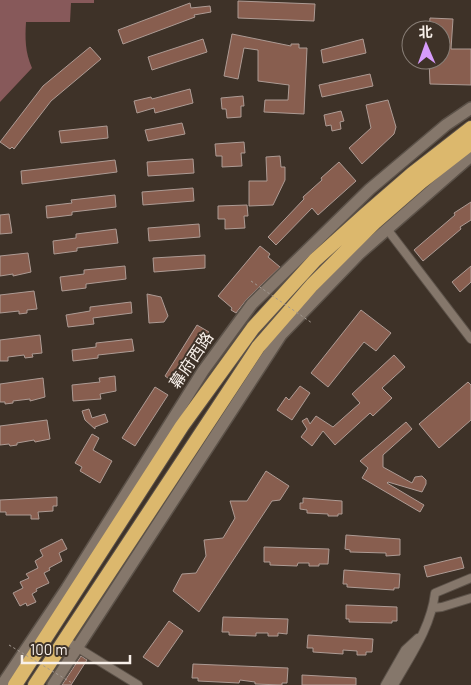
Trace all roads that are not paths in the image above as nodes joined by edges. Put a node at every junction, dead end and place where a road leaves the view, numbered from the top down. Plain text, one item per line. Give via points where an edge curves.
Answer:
1 (471, 108) edge
2 (471, 128) edge
3 (471, 144) edge
4 (471, 156) edge
5 (387, 229) junction
6 (471, 339) edge
7 (471, 578) edge
8 (471, 598) edge
9 (433, 608) junction
10 (425, 631) junction
11 (64, 640) junction
12 (77, 648) junction
13 (2, 685) edge
14 (15, 685) edge
15 (35, 685) edge
16 (53, 685) edge
17 (138, 685) edge
18 (385, 685) edge
19 (394, 685) edge

1 - 13 main road, 幕府西路 via 370,189 252,304 203,371
2 - 14 highway, 幕府西路 via 412,174 315,260 253,328 182,426
3 - 11 highway via 420,182 374,223 258,347
4 - 5 main road
5 - 6 street
5 - 12 main road via 280,334
7 - 9 street via 435,593
8 - 9 street
9 - 10 street
10 - 18 street via 405,650
10 - 19 street
11 - 12 street
11 - 15 highway
12 - 16 main road
12 - 17 street

